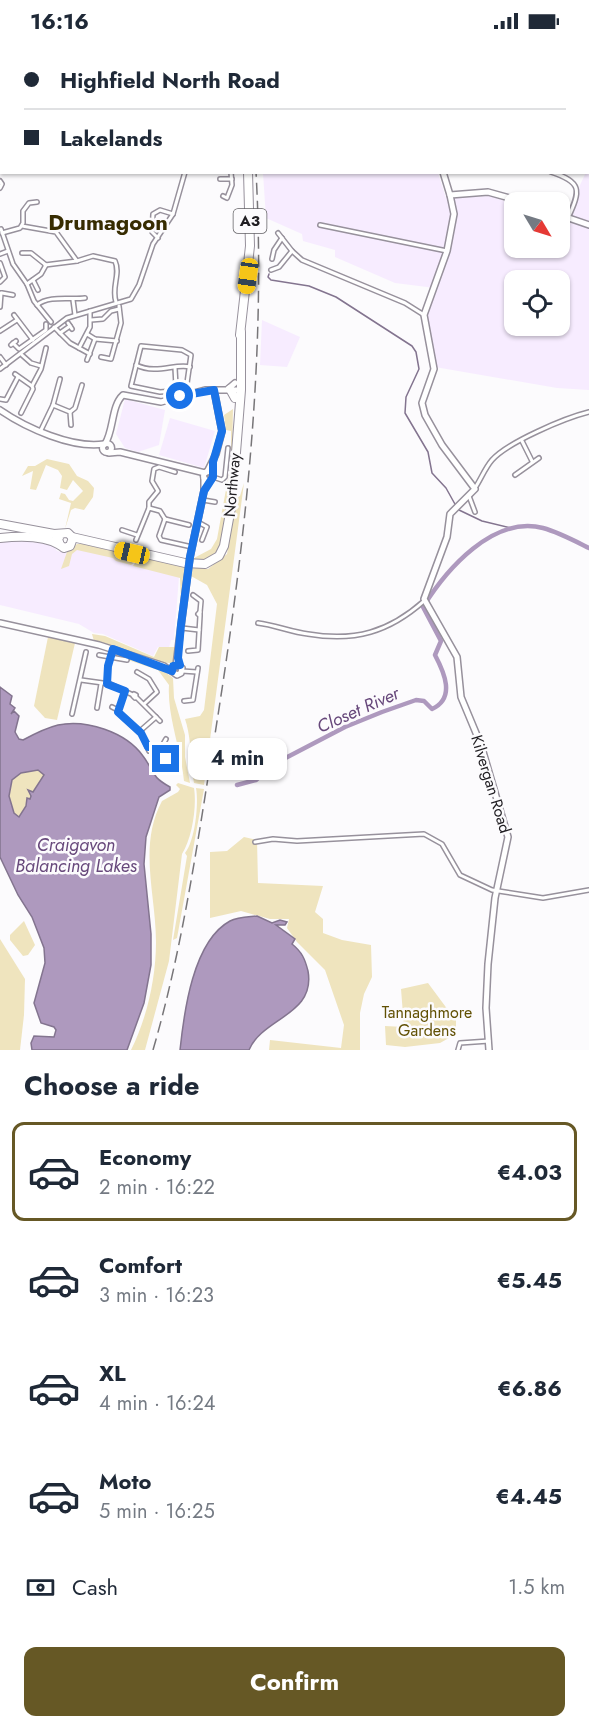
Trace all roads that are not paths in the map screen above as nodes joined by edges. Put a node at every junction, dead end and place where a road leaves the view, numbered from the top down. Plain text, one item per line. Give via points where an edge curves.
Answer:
1 (184, 174) edge
2 (231, 174) edge
3 (248, 174) edge
4 (444, 174) edge
5 (556, 174) edge
6 (223, 179) dead end
7 (232, 179) junction
8 (0, 181) edge
9 (0, 188) edge
10 (450, 195) junction
11 (223, 196) dead end
12 (504, 196) edge
13 (38, 202) dead end
14 (570, 213) edge
15 (173, 214) junction
16 (570, 219) edge
17 (320, 225) dead end
18 (589, 225) edge
19 (22, 226) junction
20 (2, 231) edge
21 (278, 233) dead end
22 (158, 238) junction
23 (282, 238) junction
24 (8, 251) junction
25 (292, 251) junction
26 (447, 251) junction
27 (22, 253) dead end
28 (0, 254) edge
29 (273, 259) dead end
30 (77, 261) junction
31 (0, 263) edge
32 (45, 265) junction
33 (271, 270) dead end
34 (33, 280) junction
35 (0, 282) edge
36 (27, 284) junction
37 (35, 289) dead end
38 (1, 293) edge
39 (13, 295) dead end
40 (86, 298) dead end
41 (73, 300) junction
42 (37, 305) junction
43 (117, 305) junction
44 (0, 307) edge
45 (90, 311) junction
46 (14, 315) dead end
47 (75, 315) junction
48 (424, 315) junction
49 (17, 320) junction
50 (91, 320) junction
51 (0, 324) edge
52 (70, 326) dead end
53 (54, 327) junction
54 (2, 330) edge
55 (241, 332) junction
56 (60, 333) junction
57 (87, 334) junction
58 (96, 339) junction
59 (33, 340) junction
60 (117, 341) junction
61 (13, 343) dead end
62 (46, 348) dead end
63 (79, 348) junction
64 (90, 354) junction
65 (22, 355) junction
66 (0, 357) edge
67 (101, 357) dead end
68 (87, 360) dead end
69 (6, 365) junction
70 (136, 365) junction
71 (41, 366) junction
72 (190, 367) junction
73 (176, 368) junction
74 (0, 369) edge
75 (60, 382) dead end
76 (187, 383) junction
77 (32, 386) junction
78 (81, 386) dead end
79 (214, 390) junction
80 (235, 390) junction
81 (195, 392) junction
82 (188, 394) junction
83 (0, 399) edge
84 (53, 405) junction
85 (0, 410) edge
86 (70, 412) junction
87 (589, 412) edge
88 (21, 413) dead end
89 (72, 423) dead end
90 (40, 432) junction
91 (522, 441) junction
92 (107, 447) junction
93 (228, 448) dead end
94 (539, 458) dead end
95 (533, 461) junction
96 (172, 473) dead end
97 (515, 475) dead end
98 (208, 476) junction
99 (475, 489) junction
100 (469, 496) junction
101 (203, 500) junction
102 (214, 502) dead end
103 (149, 508) junction
104 (473, 510) dead end
105 (165, 519) junction
106 (198, 522) junction
107 (0, 524) edge
108 (189, 525) dead end
109 (122, 530) dead end
110 (62, 534) junction
111 (138, 535) junction
112 (0, 538) edge
113 (136, 540) dead end
114 (202, 540) dead end
115 (72, 541) junction
116 (60, 545) junction
117 (192, 547) junction
118 (194, 595) dead end
119 (425, 603) junction
120 (0, 623) edge
121 (258, 623) dead end
122 (181, 625) junction
123 (200, 630) junction
124 (113, 649) junction
125 (86, 651) dead end
126 (188, 651) dead end
127 (101, 657) dead end
128 (110, 657) junction
129 (127, 660) dead end
130 (177, 666) junction
131 (137, 672) dead end
132 (80, 680) junction
133 (101, 684) junction
134 (107, 684) junction
135 (125, 691) junction
136 (184, 701) dead end
137 (144, 704) junction
138 (112, 707) dead end
139 (97, 708) dead end
140 (118, 710) junction
141 (72, 714) dead end
142 (156, 717) junction
143 (160, 721) dead end
144 (140, 731) junction
145 (166, 739) dead end
146 (162, 746) junction
147 (165, 760) dead end
148 (255, 842) dead end
149 (589, 890) edge
150 (497, 892) junction
151 (489, 1041) junction
152 (458, 1050) edge
153 (489, 1050) edge

1 - 15 street
2 - 7 street
3 - 55 highway, Northway / A3 via 250,246
4 - 10 street
5 - 14 street via 576,185
6 - 7 street
7 - 11 street via 227,198
8 - 9 street
10 - 12 street via 488,192
10 - 26 street via 453,214
13 - 19 street via 26,206
15 - 22 street
15 - 22 street via 160,210 153,214 152,232
16 - 18 street
17 - 26 street
19 - 20 street
19 - 30 street via 56,232
20 - 24 street
21 - 23 street
22 - 43 street via 137,290
23 - 25 street
23 - 29 street
24 - 28 street
24 - 36 street
25 - 33 street via 279,267
25 - 48 street via 307,262 405,303
26 - 48 street
27 - 32 street via 31,253
30 - 32 street
30 - 43 street via 93,256 115,261 118,270 113,289
31 - 35 street via 5,277
32 - 34 street
34 - 36 street
34 - 37 street
36 - 42 street
38 - 39 street
38 - 44 street
40 - 41 street
41 - 42 street via 50,299
41 - 47 street
42 - 59 street via 45,311 46,330
43 - 45 street
43 - 50 street via 104,319
43 - 60 street via 121,323
45 - 47 street
45 - 50 street
46 - 49 street
47 - 53 street
48 - 99 street via 434,369 423,400 425,415
49 - 54 street
49 - 59 street
50 - 57 street
51 - 54 street
52 - 56 street
53 - 56 street
53 - 65 street
55 - 80 highway, Northway / A3
55 - 80 highway, Northway / A3
56 - 63 street
57 - 58 street
57 - 63 street
58 - 60 street
58 - 64 street
59 - 61 street via 19,349
60 - 67 street via 112,360
62 - 71 street
63 - 64 street
64 - 68 street
65 - 69 street
65 - 71 street
66 - 69 street
69 - 74 street
70 - 72 street via 141,346 187,351 191,355
70 - 73 street via 161,370
70 - 73 street via 131,386 160,392 175,389
71 - 77 street
72 - 73 street
72 - 76 street
75 - 84 street
76 - 81 street
76 - 82 street
77 - 83 street via 17,375 6,400
77 - 88 street via 30,399
78 - 86 street via 75,408
79 - 80 street
79 - 81 street
79 - 98 street via 223,428
80 - 115 highway, Northway / A3 via 232,502 225,546 219,556 205,564 185,563
81 - 82 street
82 - 92 street via 163,402 121,396
84 - 86 street
84 - 90 street
85 - 90 street
86 - 89 street
87 - 91 street via 555,422
90 - 92 street
91 - 95 street
91 - 99 street via 491,460
92 - 98 street
93 - 98 street via 225,477 222,480
94 - 95 street
95 - 97 street
96 - 103 street via 159,467 154,469 152,481 158,490
98 - 101 street
99 - 100 street
100 - 104 street
100 - 119 street via 450,514 447,537
101 - 102 street
101 - 106 street
103 - 105 street via 160,511
103 - 111 street
105 - 108 street
105 - 117 street via 161,540
106 - 114 street via 207,527
106 - 117 street
107 - 110 highway, A3
109 - 111 street
110 - 115 highway, A3 via 68,533
110 - 116 highway via 58,539
111 - 113 street
112 - 116 highway, A3 via 34,538
115 - 116 highway, A3 via 66,548
117 - 122 street, bridge
118 - 123 street via 201,601
119 - 121 street via 393,625 351,636 309,635
119 - 150 street, Kilvergan Road via 457,657 461,697 506,826 507,849
120 - 124 street
122 - 123 street
122 - 130 street
123 - 126 street via 198,650
124 - 128 street
124 - 130 street via 164,666
125 - 132 street
127 - 128 street
128 - 129 street
128 - 134 street
130 - 136 street via 197,670 193,700
131 - 137 street via 149,679 158,692
132 - 133 street
132 - 141 street
133 - 134 street
133 - 139 street
134 - 135 street
135 - 137 street
135 - 140 street
137 - 142 street
138 - 140 street
140 - 144 street
142 - 143 street
142 - 144 street
144 - 146 street via 149,749
145 - 146 street
146 - 147 street
148 - 150 street via 424,834 442,844 460,875
149 - 150 street via 543,898
150 - 151 street, Kilvergan Road via 486,977
151 - 152 street via 460,1043
151 - 153 street, Kilvergan Road

